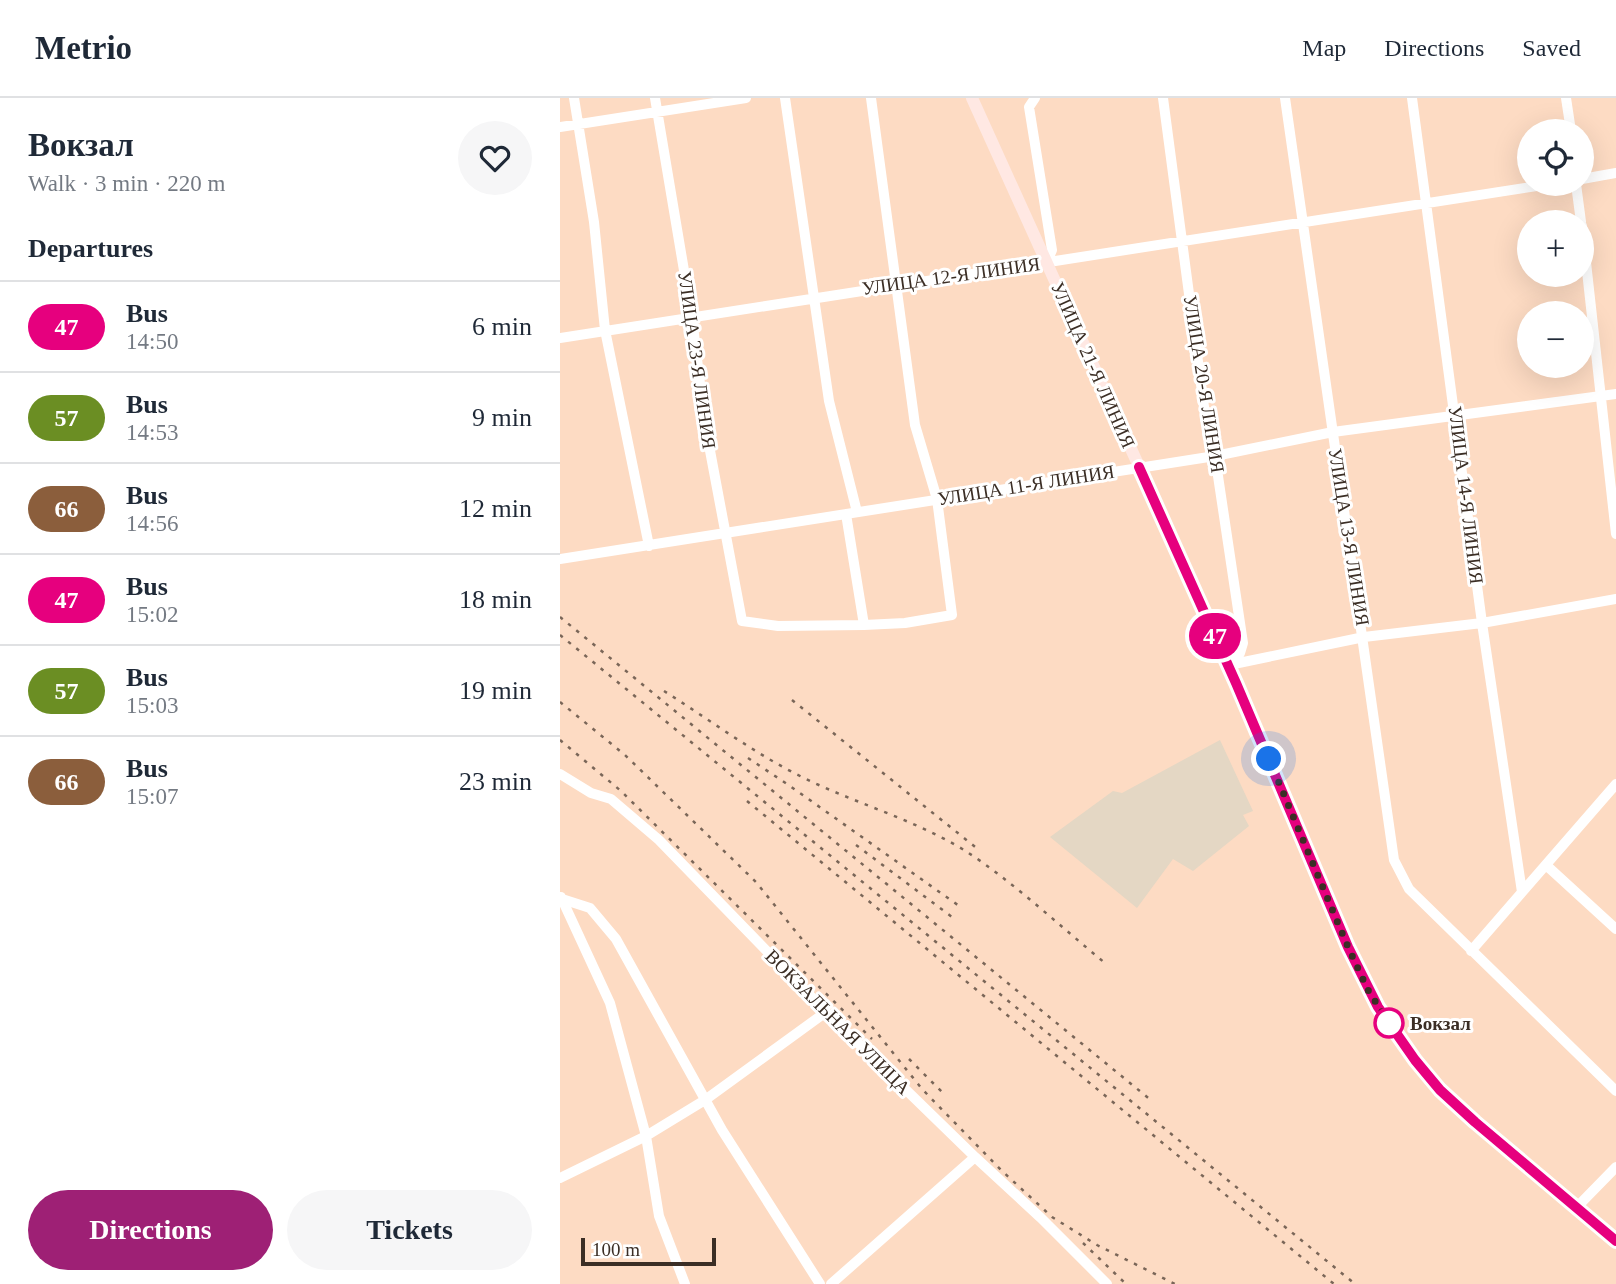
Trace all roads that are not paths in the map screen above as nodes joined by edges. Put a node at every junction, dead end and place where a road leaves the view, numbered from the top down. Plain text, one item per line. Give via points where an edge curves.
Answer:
1 (574, 98) edge
2 (655, 98) edge
3 (747, 98) edge
4 (785, 98) edge
5 (871, 98) edge
6 (972, 98) edge
7 (1035, 98) edge
8 (1163, 98) edge
9 (1285, 98) edge
10 (1412, 98) edge
11 (1566, 98) edge
12 (657, 111) junction
13 (1569, 119) edge
14 (579, 124) junction
15 (560, 127) edge
16 (1616, 173) edge
17 (1594, 176) edge
18 (1517, 189) edge
19 (1426, 203) junction
20 (1302, 220) junction
21 (1183, 240) junction
22 (1047, 262) junction
23 (895, 284) junction
24 (1589, 287) edge
25 (815, 297) junction
26 (692, 318) junction
27 (605, 330) junction
28 (560, 338) edge
29 (1616, 394) edge
30 (1600, 397) junction
31 (1456, 416) junction
32 (1333, 432) junction
33 (1214, 456) junction
34 (1139, 467) junction
35 (937, 499) junction
36 (851, 513) junction
37 (1616, 534) edge
38 (725, 535) junction
39 (649, 546) junction
40 (560, 559) edge
41 (1616, 599) edge
42 (1482, 623) junction
43 (864, 625) junction
44 (1364, 637) junction
45 (1228, 665) junction
46 (560, 774) edge
47 (1616, 784) edge
48 (1546, 865) junction
49 (1522, 892) junction
50 (561, 897) edge
51 (1616, 929) edge
52 (1470, 951) junction
53 (827, 1012) junction
54 (1616, 1091) edge
55 (705, 1100) junction
56 (646, 1136) junction
57 (975, 1157) junction
58 (1616, 1167) edge
59 (560, 1178) edge
60 (1576, 1208) junction
61 (1616, 1241) edge
62 (685, 1284) edge
63 (820, 1284) edge
64 (831, 1284) edge
65 (1107, 1284) edge

1 - 14 street
2 - 12 street, УЛИЦА 23-Я ЛИНИЯ
3 - 12 street
4 - 25 street
5 - 23 street
6 - 22 main road, УЛИЦА 21-Я ЛИНИЯ
7 - 22 street, УЛИЦА 21-Я ЛИНИЯ via 1029,107 1052,250
8 - 21 street, УЛИЦА 20-Я ЛИНИЯ
9 - 20 street, УЛИЦА 13-Я ЛИНИЯ
10 - 19 street, УЛИЦА 14-Я ЛИНИЯ
11 - 13 street
12 - 14 street
12 - 26 street, УЛИЦА 23-Я ЛИНИЯ
14 - 15 street
14 - 27 street
16 - 17 street
18 - 19 street, УЛИЦА 12-Я ЛИНИЯ
19 - 20 street, УЛИЦА 12-Я ЛИНИЯ
19 - 31 street, УЛИЦА 14-Я ЛИНИЯ
20 - 21 street, УЛИЦА 12-Я ЛИНИЯ
20 - 32 street, УЛИЦА 13-Я ЛИНИЯ
21 - 22 street, УЛИЦА 12-Я ЛИНИЯ
21 - 33 street, УЛИЦА 20-Я ЛИНИЯ
22 - 23 street, УЛИЦА 12-Я ЛИНИЯ
22 - 34 main road, УЛИЦА 21-Я ЛИНИЯ
23 - 25 street, УЛИЦА 12-Я ЛИНИЯ
23 - 35 street via 915,425
24 - 30 street
25 - 26 street, УЛИЦА 12-Я ЛИНИЯ
25 - 36 street
26 - 27 street, УЛИЦА 12-Я ЛИНИЯ
26 - 38 street, УЛИЦА 23-Я ЛИНИЯ
27 - 28 street, УЛИЦА 12-Я ЛИНИЯ
27 - 39 street
29 - 30 street, УЛИЦА 11-Я ЛИНИЯ
30 - 31 street, УЛИЦА 11-Я ЛИНИЯ
30 - 37 street
31 - 32 street, УЛИЦА 11-Я ЛИНИЯ
31 - 42 street, УЛИЦА 14-Я ЛИНИЯ
32 - 33 street, УЛИЦА 11-Я ЛИНИЯ
32 - 44 street, УЛИЦА 13-Я ЛИНИЯ
33 - 34 street, УЛИЦА 11-Я ЛИНИЯ
33 - 45 street, УЛИЦА 20-Я ЛИНИЯ via 1243,643
34 - 35 street, УЛИЦА 11-Я ЛИНИЯ
34 - 45 main road, УЛИЦА 21-Я ЛИНИЯ
35 - 36 street, УЛИЦА 11-Я ЛИНИЯ
35 - 43 street via 952,615
36 - 38 street, УЛИЦА 11-Я ЛИНИЯ
36 - 43 street
38 - 39 street, УЛИЦА 11-Я ЛИНИЯ
38 - 43 street, УЛИЦА 23-Я ЛИНИЯ via 742,621 778,626
39 - 40 street, УЛИЦА 11-Я ЛИНИЯ
41 - 42 street
42 - 44 street
42 - 49 street, УЛИЦА 14-Я ЛИНИЯ
44 - 45 street
44 - 52 street, УЛИЦА 13-Я ЛИНИЯ via 1394,860 1409,889
45 - 60 main road, УЛИЦА 21-Я ЛИНИЯ via 1378,1007 1440,1090
46 - 53 street, ВОКЗАЛЬНАЯ УЛИЦА via 611,799 659,840
47 - 48 street
48 - 49 street
48 - 51 street
49 - 52 street
50 - 55 street via 590,908 610,930
50 - 56 street via 610,1003
52 - 54 street, УЛИЦА 13-Я ЛИНИЯ
53 - 55 street
53 - 57 street, ВОКЗАЛЬНАЯ УЛИЦА
55 - 56 street
55 - 63 street
56 - 59 street
56 - 62 street via 659,1216
57 - 64 street
57 - 65 street, ВОКЗАЛЬНАЯ УЛИЦА
58 - 60 street
60 - 61 main road, УЛИЦА 21-Я ЛИНИЯ

